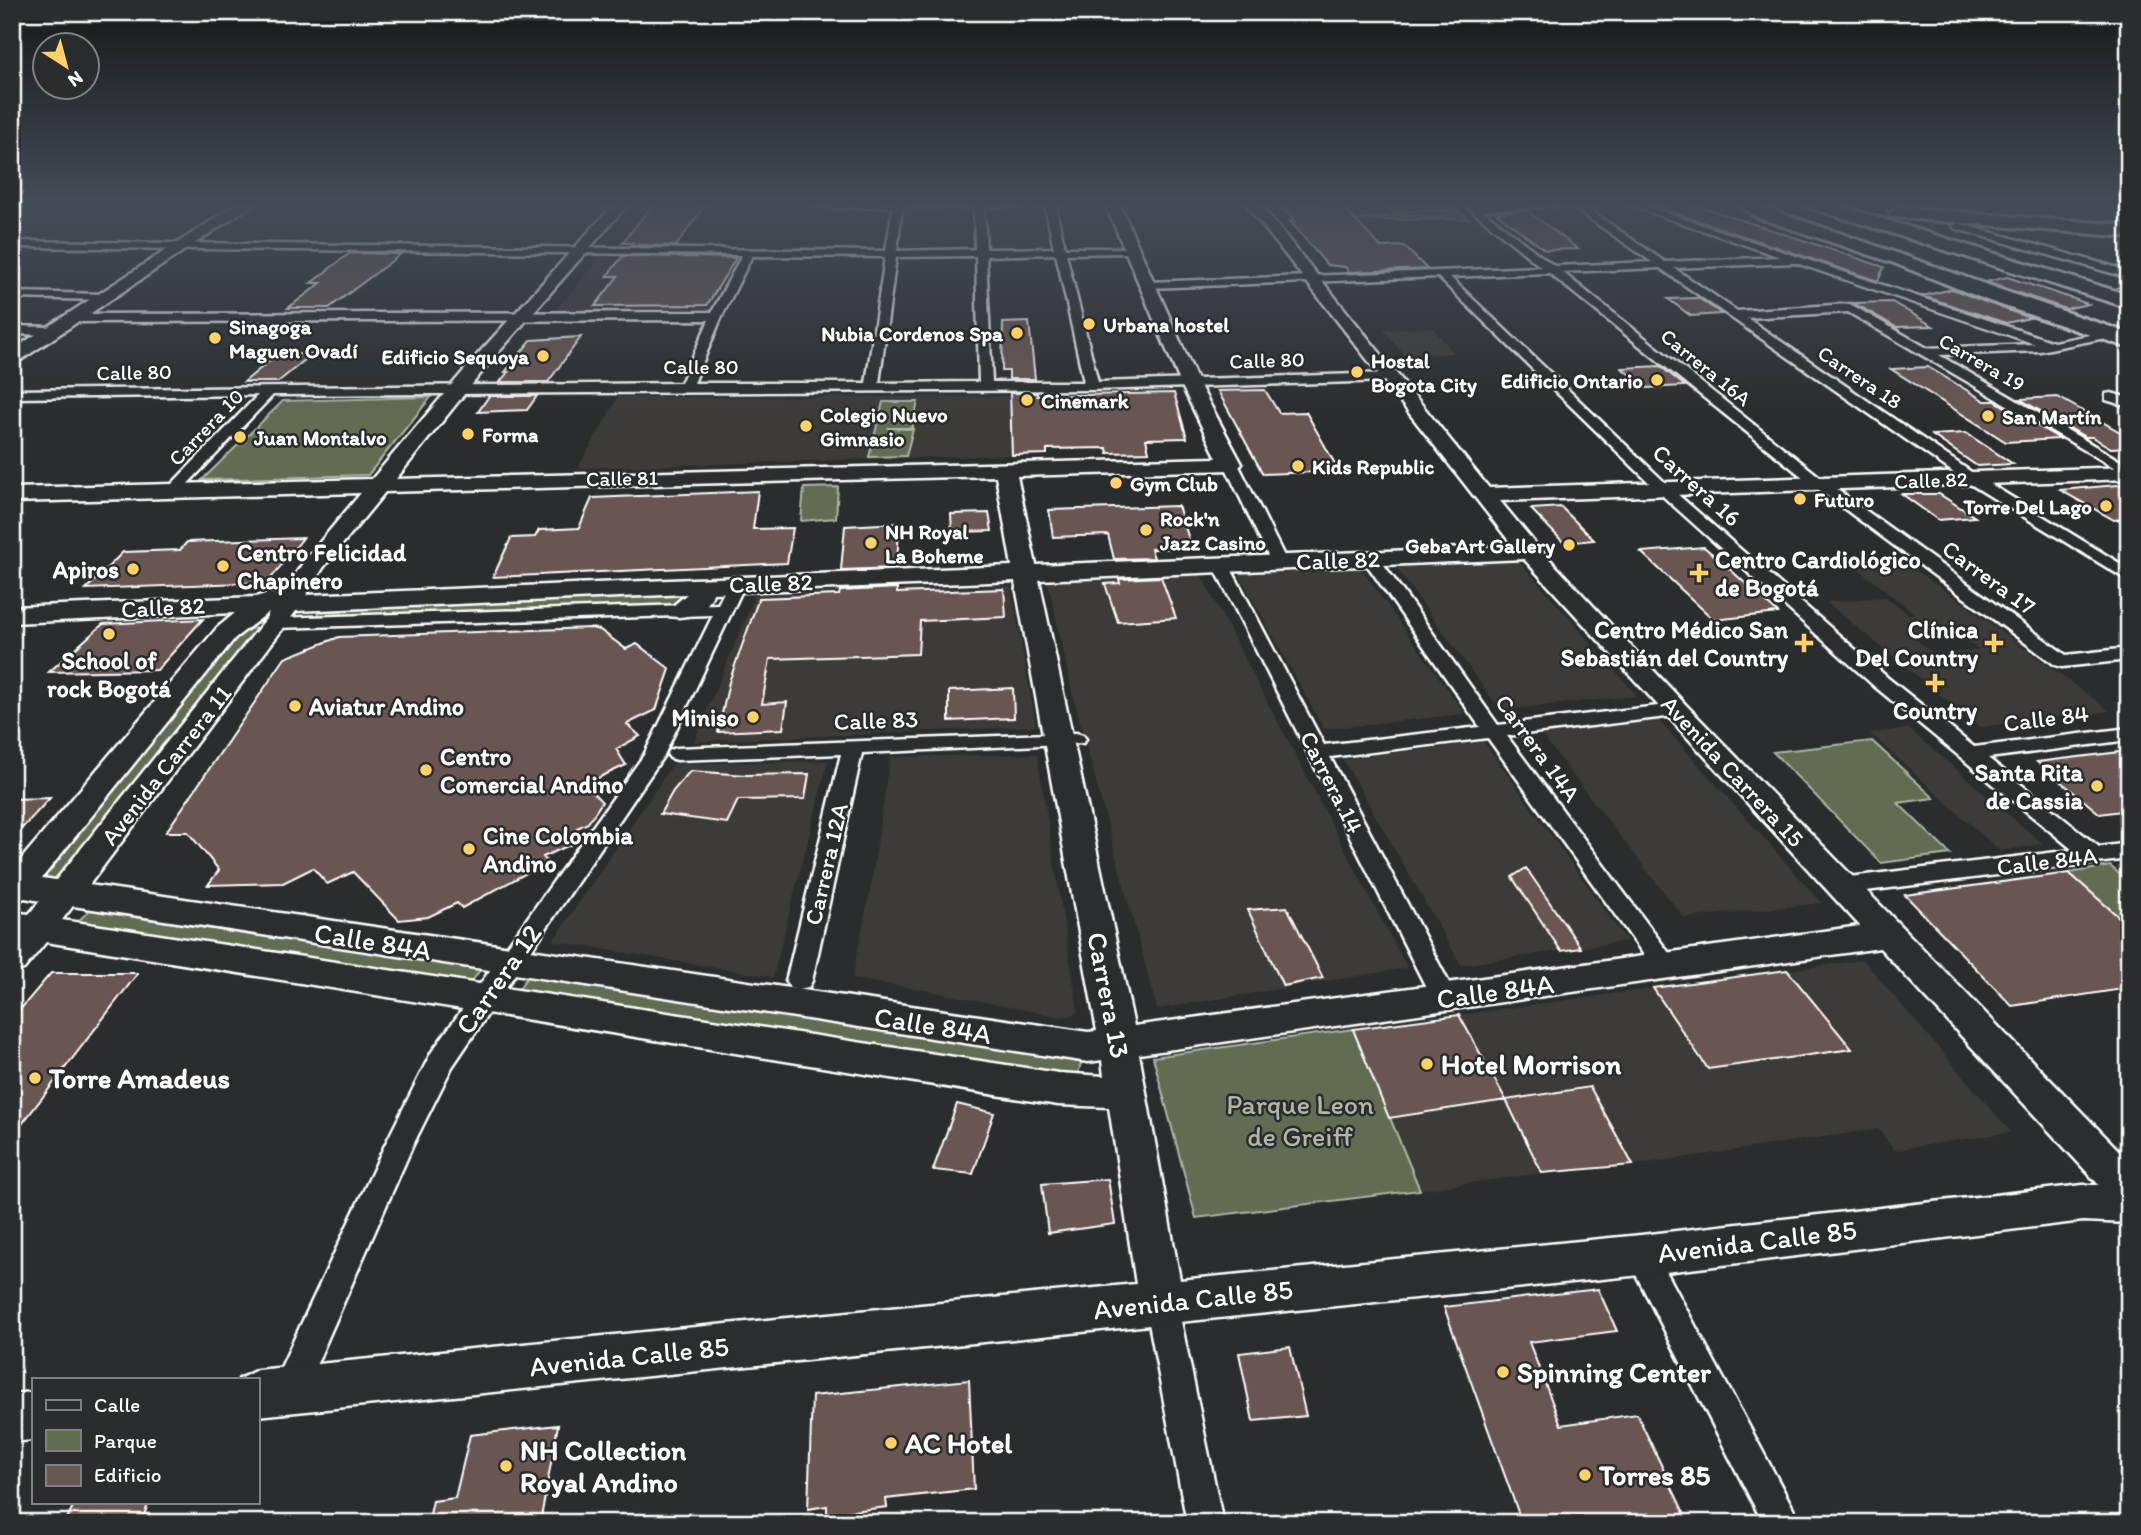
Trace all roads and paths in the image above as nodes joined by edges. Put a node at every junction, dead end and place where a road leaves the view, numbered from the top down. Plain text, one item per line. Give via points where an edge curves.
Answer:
1 (140, 275) edge
2 (558, 275) edge
3 (737, 275) edge
4 (888, 275) edge
5 (980, 275) edge
6 (1066, 275) edge
7 (1144, 275) edge
8 (1310, 275) edge
9 (1399, 275) edge
10 (1442, 275) edge
11 (1559, 275) edge
12 (1676, 275) edge
13 (1840, 275) edge
14 (1940, 275) edge
15 (2076, 275) edge
16 (2089, 275) edge
17 (1313, 278) junction
18 (1148, 285) junction
19 (2128, 289) edge
20 (12, 295) edge
21 (105, 297) junction
22 (1735, 314) junction
23 (521, 316) junction
24 (716, 316) junction
25 (73, 318) junction
26 (12, 330) edge
27 (53, 331) junction
28 (2106, 334) junction
29 (2129, 341) edge
30 (2051, 345) junction
31 (1925, 352) junction
32 (12, 358) edge
33 (1390, 377) junction
34 (1190, 384) junction
35 (1092, 386) junction
36 (686, 387) junction
37 (872, 387) junction
38 (986, 387) junction
39 (460, 389) junction
40 (264, 392) junction
41 (2129, 393) edge
42 (12, 394) edge
43 (2129, 403) edge
44 (1231, 464) junction
45 (1005, 469) junction
46 (2129, 473) edge
47 (1972, 479) junction
48 (380, 484) junction
49 (1820, 484) junction
50 (1663, 489) junction
51 (169, 491) junction
52 (12, 495) edge
53 (1482, 495) junction
54 (1530, 552) junction
55 (1371, 558) junction
56 (1279, 562) junction
57 (1221, 565) junction
58 (1027, 573) junction
59 (2129, 576) edge
60 (736, 584) junction
61 (691, 586) junction
62 (277, 609) junction
63 (725, 609) junction
64 (680, 611) junction
65 (12, 615) edge
66 (2129, 654) edge
67 (1675, 710) junction
68 (1492, 730) junction
69 (2129, 734) edge
70 (1068, 740) junction
71 (853, 747) junction
72 (1316, 752) junction
73 (677, 754) dead end
74 (1970, 754) junction
75 (2129, 851) edge
76 (2094, 855) junction
77 (1841, 886) junction
78 (14, 887) edge
79 (67, 893) junction
80 (25, 926) edge
81 (1871, 937) junction
82 (12, 960) edge
83 (510, 962) junction
84 (1666, 967) junction
85 (799, 981) dead end
86 (483, 997) junction
87 (1444, 998) junction
88 (1119, 1045) junction
89 (1126, 1090) junction
90 (2129, 1189) edge
91 (2129, 1205) edge
92 (1641, 1255) junction
93 (1161, 1303) junction
94 (273, 1392) edge
95 (32, 1416) edge
96 (12, 1418) edge
97 (1205, 1523) edge
98 (1783, 1523) edge

1 - 21 main road
2 - 23 main road, Avenida Carrera 11
3 - 24 street
4 - 37 street
5 - 38 street
6 - 35 street
7 - 18 main road
8 - 17 main road, Avenida Carrera 15
9 - 17 street
10 - 50 street, Carrera 16
11 - 49 street, Carrera 16A
12 - 22 street, Carrera 18
13 - 30 street
14 - 28 highway
15 - 19 highway
16 - 19 street
17 - 18 street
17 - 33 main road, Avenida Carrera 15
18 - 34 main road
20 - 21 street
21 - 25 main road
22 - 31 street, Carrera 19 via 1850,309
22 - 47 street, Carrera 18
23 - 24 street
23 - 25 street
23 - 39 main road, Avenida Carrera 11
24 - 36 street
25 - 27 main road
26 - 27 street
27 - 32 main road
28 - 29 highway
28 - 30 street
30 - 31 street
31 - 46 street, Carrera 19
33 - 34 street, Calle 80
33 - 53 main road, Avenida Carrera 15
34 - 35 street, Calle 80
34 - 44 main road
35 - 38 street, Calle 80
36 - 37 street, Calle 80
36 - 39 street, Calle 80
37 - 38 street, Calle 80
39 - 40 street, Calle 80
39 - 48 main road, Avenida Carrera 11
40 - 42 street, Calle 80
40 - 51 street, Carrera 10
41 - 43 street via 2111,397
44 - 45 main road, Calle 81
44 - 56 street
45 - 48 main road, Calle 81
45 - 58 main road, Carrera 13
46 - 47 main road, Calle 82
47 - 49 main road, Calle 82
47 - 59 street, Carrera 18
48 - 51 main road, Calle 81
48 - 62 main road, Avenida Carrera 11
49 - 50 main road, Calle 82
49 - 66 street, Carrera 17 via 2062,661
50 - 53 main road, Calle 82
50 - 74 street, Carrera 16
51 - 52 main road, Calle 81
53 - 54 main road, Avenida Carrera 15
54 - 55 main road, Calle 82
54 - 67 main road, Avenida Carrera 15
55 - 56 main road, Calle 82
55 - 68 street, Carrera 14A
56 - 57 main road, Calle 82
57 - 58 main road, Calle 82
57 - 72 street, Carrera 14
58 - 60 main road, Calle 82
58 - 70 main road, Carrera 13
60 - 61 main road, Calle 82
60 - 63 street, Carrera 12
61 - 62 main road, Calle 82
61 - 64 main road via 701,593 700,598
62 - 64 street, Calle 82
62 - 65 main road, Calle 82
62 - 78 main road, Avenida Carrera 11 via 226,633
62 - 79 main road, Avenida Carrera 11
63 - 64 street, Calle 82
63 - 83 street, Carrera 12 via 654,755
67 - 68 street
67 - 77 main road, Avenida Carrera 15
68 - 72 street
68 - 84 street, Carrera 14A
69 - 74 street, Calle 84
70 - 71 street, Calle 83
70 - 88 main road, Carrera 13
71 - 73 street, Calle 83
71 - 85 street, Carrera 12A
72 - 87 street, Carrera 14
74 - 76 street, Carrera 16
75 - 76 street, Calle 84A
76 - 77 street, Calle 84A
77 - 81 main road, Avenida Carrera 15
78 - 79 main road, Calle 84A
79 - 80 main road, Avenida Carrera 11
79 - 83 main road, Calle 84A
80 - 82 main road, Avenida Carrera 11
80 - 86 main road, Calle 84A
81 - 84 main road, Calle 84A
81 - 90 main road, Avenida Carrera 15
83 - 86 street, Carrera 12
83 - 88 main road, Calle 84A via 1077,1046
84 - 87 main road, Calle 84A
86 - 89 main road, Calle 84A via 1058,1089
86 - 94 street, Carrera 12 via 441,1060
87 - 88 main road, Calle 84A
88 - 89 main road, Carrera 13
89 - 93 main road, Carrera 13
91 - 92 main road, Avenida Calle 85 via 2083,1203
92 - 93 main road, Avenida Calle 85
92 - 98 street
93 - 94 main road, Avenida Calle 85
93 - 97 street, Carrera 13
95 - 96 main road

